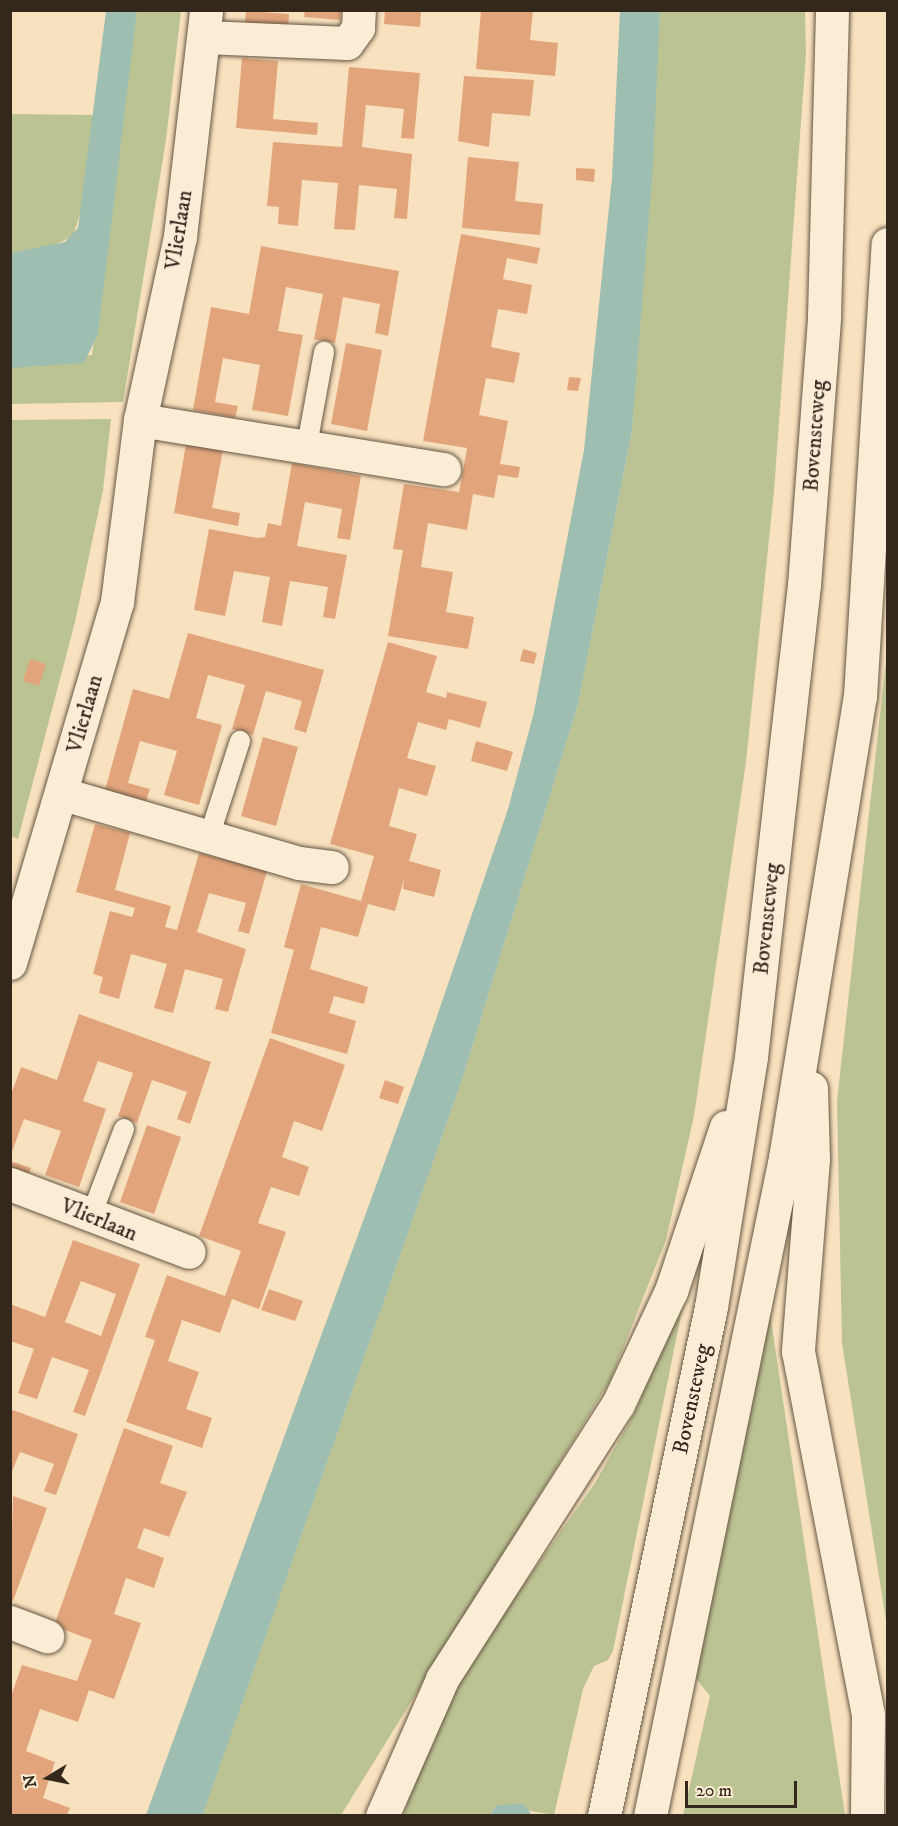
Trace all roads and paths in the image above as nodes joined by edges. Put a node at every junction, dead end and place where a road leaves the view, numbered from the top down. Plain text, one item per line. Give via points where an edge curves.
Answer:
1 (359, 10) edge
2 (832, 10) edge
3 (205, 24) edge
4 (888, 244) edge
5 (324, 352) dead end
6 (140, 420) junction
7 (307, 445) junction
8 (444, 469) dead end
9 (240, 741) dead end
10 (63, 794) junction
11 (209, 837) junction
12 (332, 867) dead end
13 (22, 892) edge
14 (10, 963) edge
15 (809, 1006) junction
16 (751, 1057) junction
17 (124, 1129) dead end
18 (10, 1184) edge
19 (91, 1216) junction
20 (189, 1252) dead end
21 (10, 1622) edge
22 (47, 1636) dead end
23 (382, 1815) edge
24 (604, 1815) edge
25 (650, 1815) edge
26 (867, 1815) edge

1 - 3 main road, Vlierlaan via 358,28 347,43
2 - 16 main road, Bovensteweg via 824,317 804,585
3 - 6 main road, Vlierlaan via 180,236
4 - 15 main road, Bovensteweg via 860,696
5 - 7 lane
6 - 7 main road
6 - 10 main road, Vlierlaan via 117,602
7 - 8 main road
9 - 11 lane
10 - 11 main road
10 - 13 main road, Vlierlaan
11 - 12 main road
13 - 14 main road, Vlierlaan
15 - 25 main road, Bovensteweg via 747,1360
15 - 26 main road via 813,1159 798,1351 868,1715
16 - 23 main road via 671,1292 618,1404 442,1679
16 - 24 main road, Bovensteweg via 711,1307
17 - 19 lane
18 - 19 main road, Vlierlaan
19 - 20 main road, Vlierlaan
21 - 22 main road

